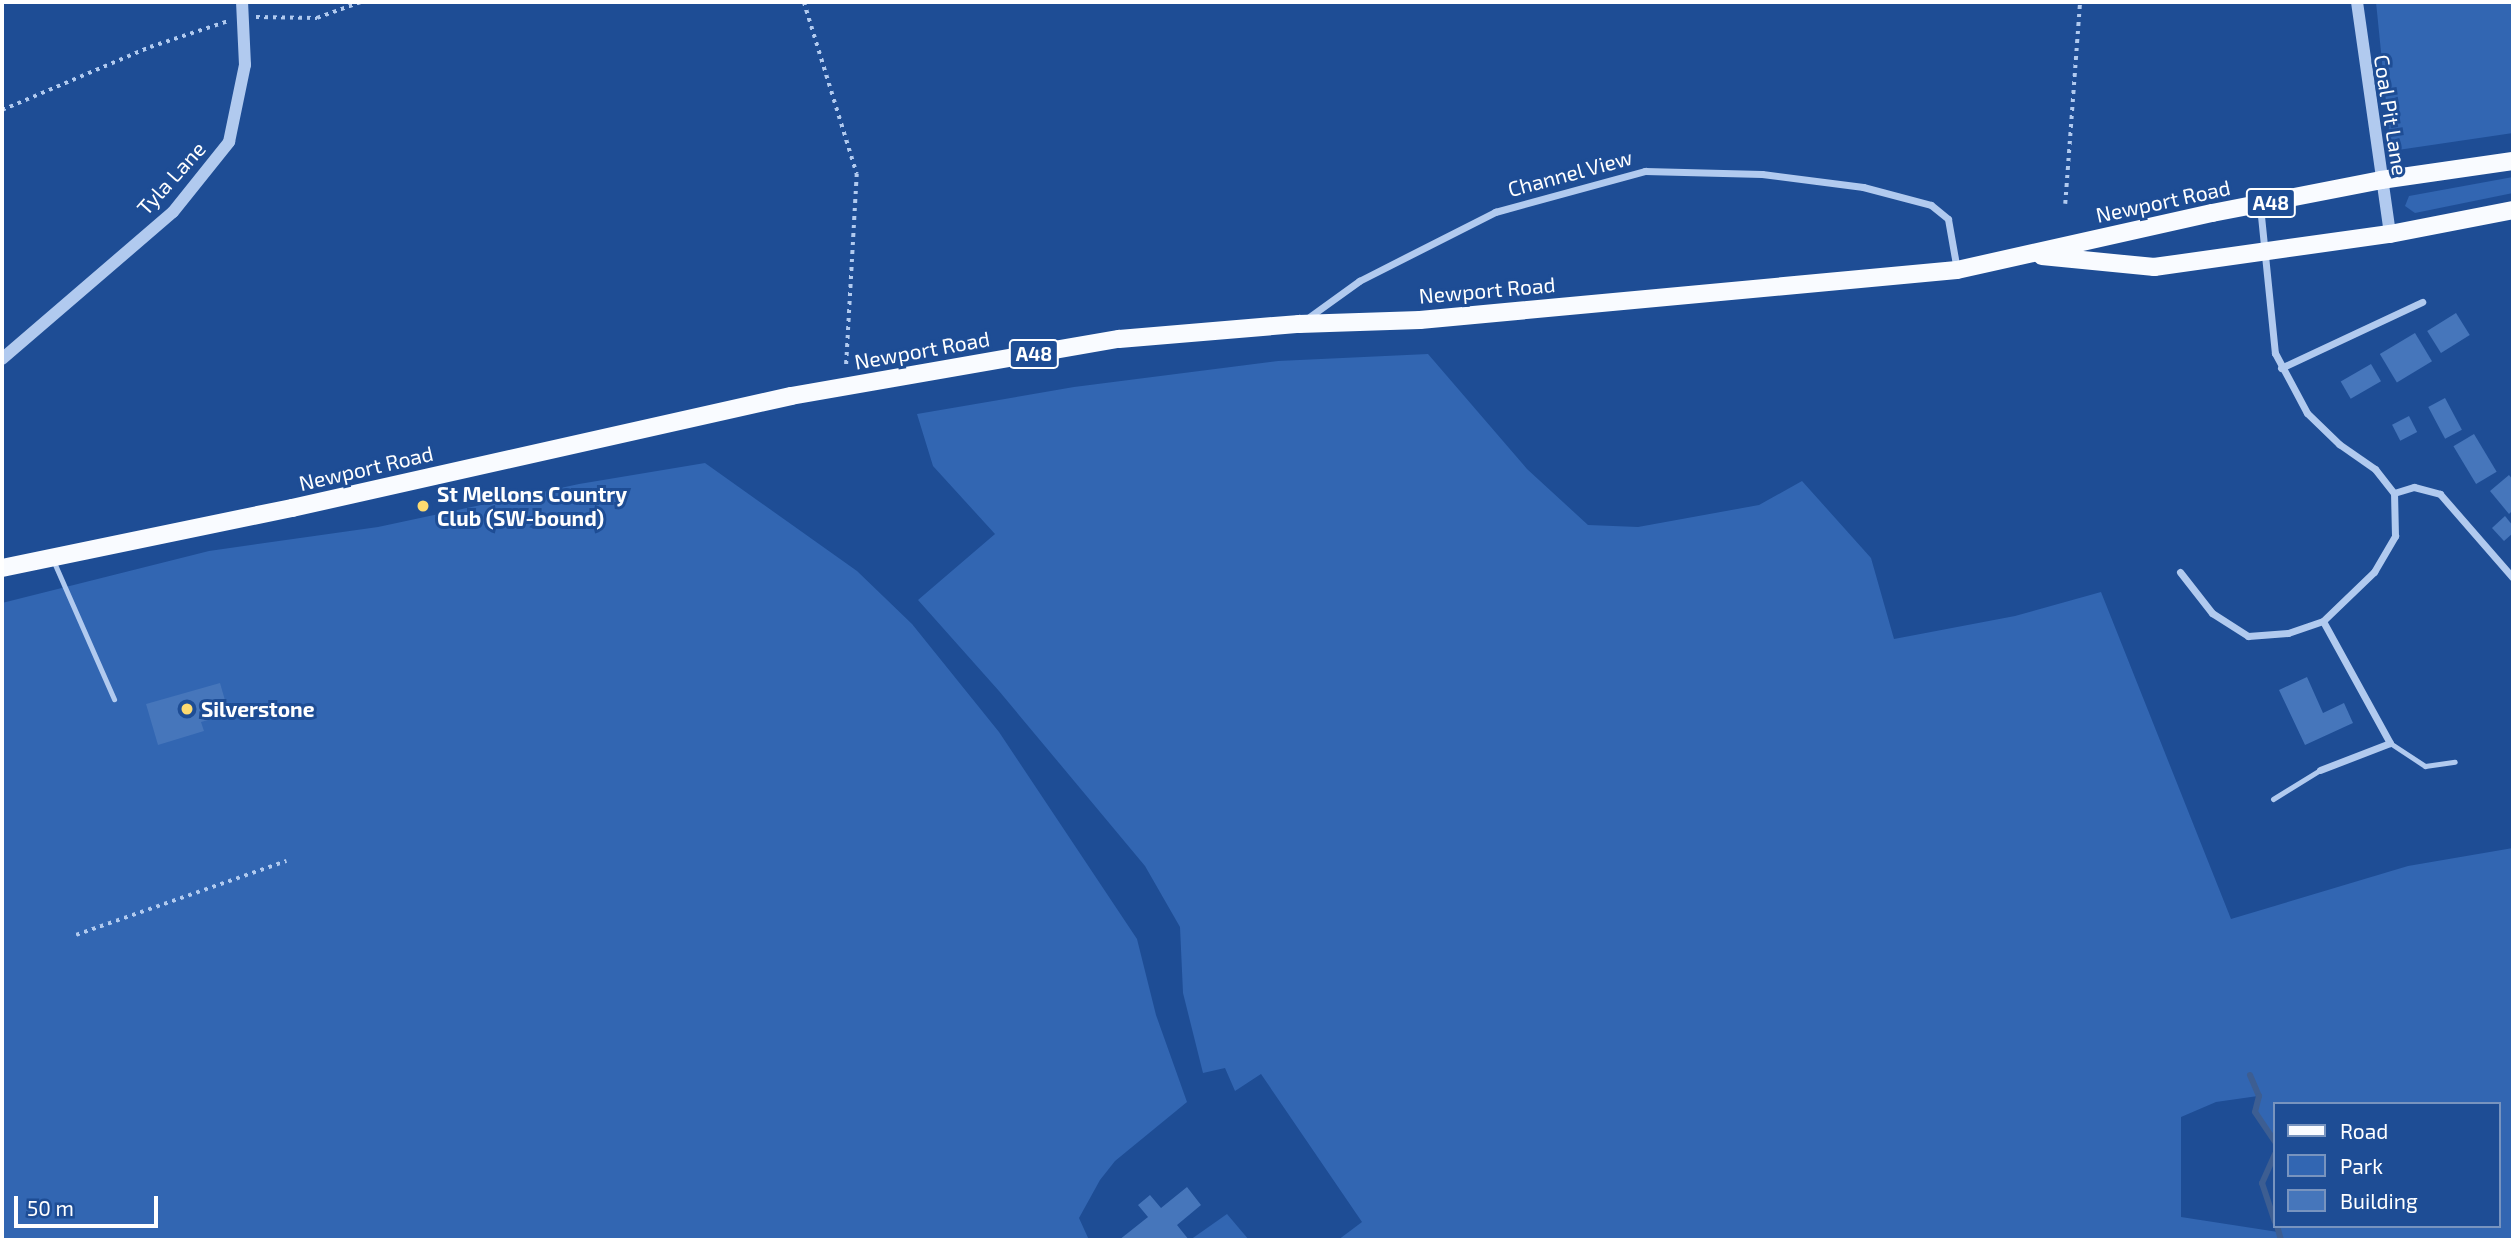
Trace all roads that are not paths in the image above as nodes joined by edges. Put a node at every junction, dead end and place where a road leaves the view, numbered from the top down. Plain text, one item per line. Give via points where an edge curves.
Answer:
1 (242, 2) edge
2 (2357, 2) edge
3 (2513, 161) edge
4 (2381, 180) junction
5 (2260, 205) junction
6 (2513, 209) edge
7 (2390, 234) junction
8 (2265, 251) junction
9 (2031, 255) junction
10 (1957, 270) junction
11 (2422, 302) dead end
12 (1299, 324) junction
13 (2, 359) edge
14 (2281, 368) junction
15 (2394, 493) junction
16 (52, 557) junction
17 (2, 568) edge
18 (2180, 572) dead end
19 (2513, 578) edge
20 (2323, 621) junction
21 (114, 699) dead end
22 (2390, 743) junction
23 (2455, 762) dead end
24 (2320, 769) joint
25 (2273, 799) dead end

1 - 13 street, Tyla Lane via 244,65 229,142 173,212
2 - 4 street, Coal Pit Lane
3 - 4 main road, Newport Road / A48
4 - 5 main road, Newport Road / A48
4 - 7 street, Coal Pit Lane
5 - 8 street
5 - 9 main road, Newport Road / A48 via 2127,230
6 - 7 main road, Newport Road / A48
7 - 8 main road, Newport Road / A48
8 - 9 main road, Newport Road / A48 via 2154,267
8 - 14 street via 2275,354
9 - 10 main road, Newport Road / A48
10 - 12 main road, Newport Road / A48 via 1420,320
10 - 12 street, Channel View via 1948,219 1931,205 1863,187 1762,174 1645,171 1495,212 1359,281
11 - 14 street
12 - 16 main road, Newport Road / A48 via 1119,340 845,386
14 - 15 street via 2307,413 2339,444 2375,469
15 - 19 street via 2414,487 2440,494
15 - 20 street via 2395,536 2374,572
16 - 17 main road, Newport Road / A48
16 - 21 lane
18 - 20 street via 2212,613 2248,636 2288,633
20 - 22 street
22 - 23 lane via 2425,766
22 - 24 street
24 - 25 lane

